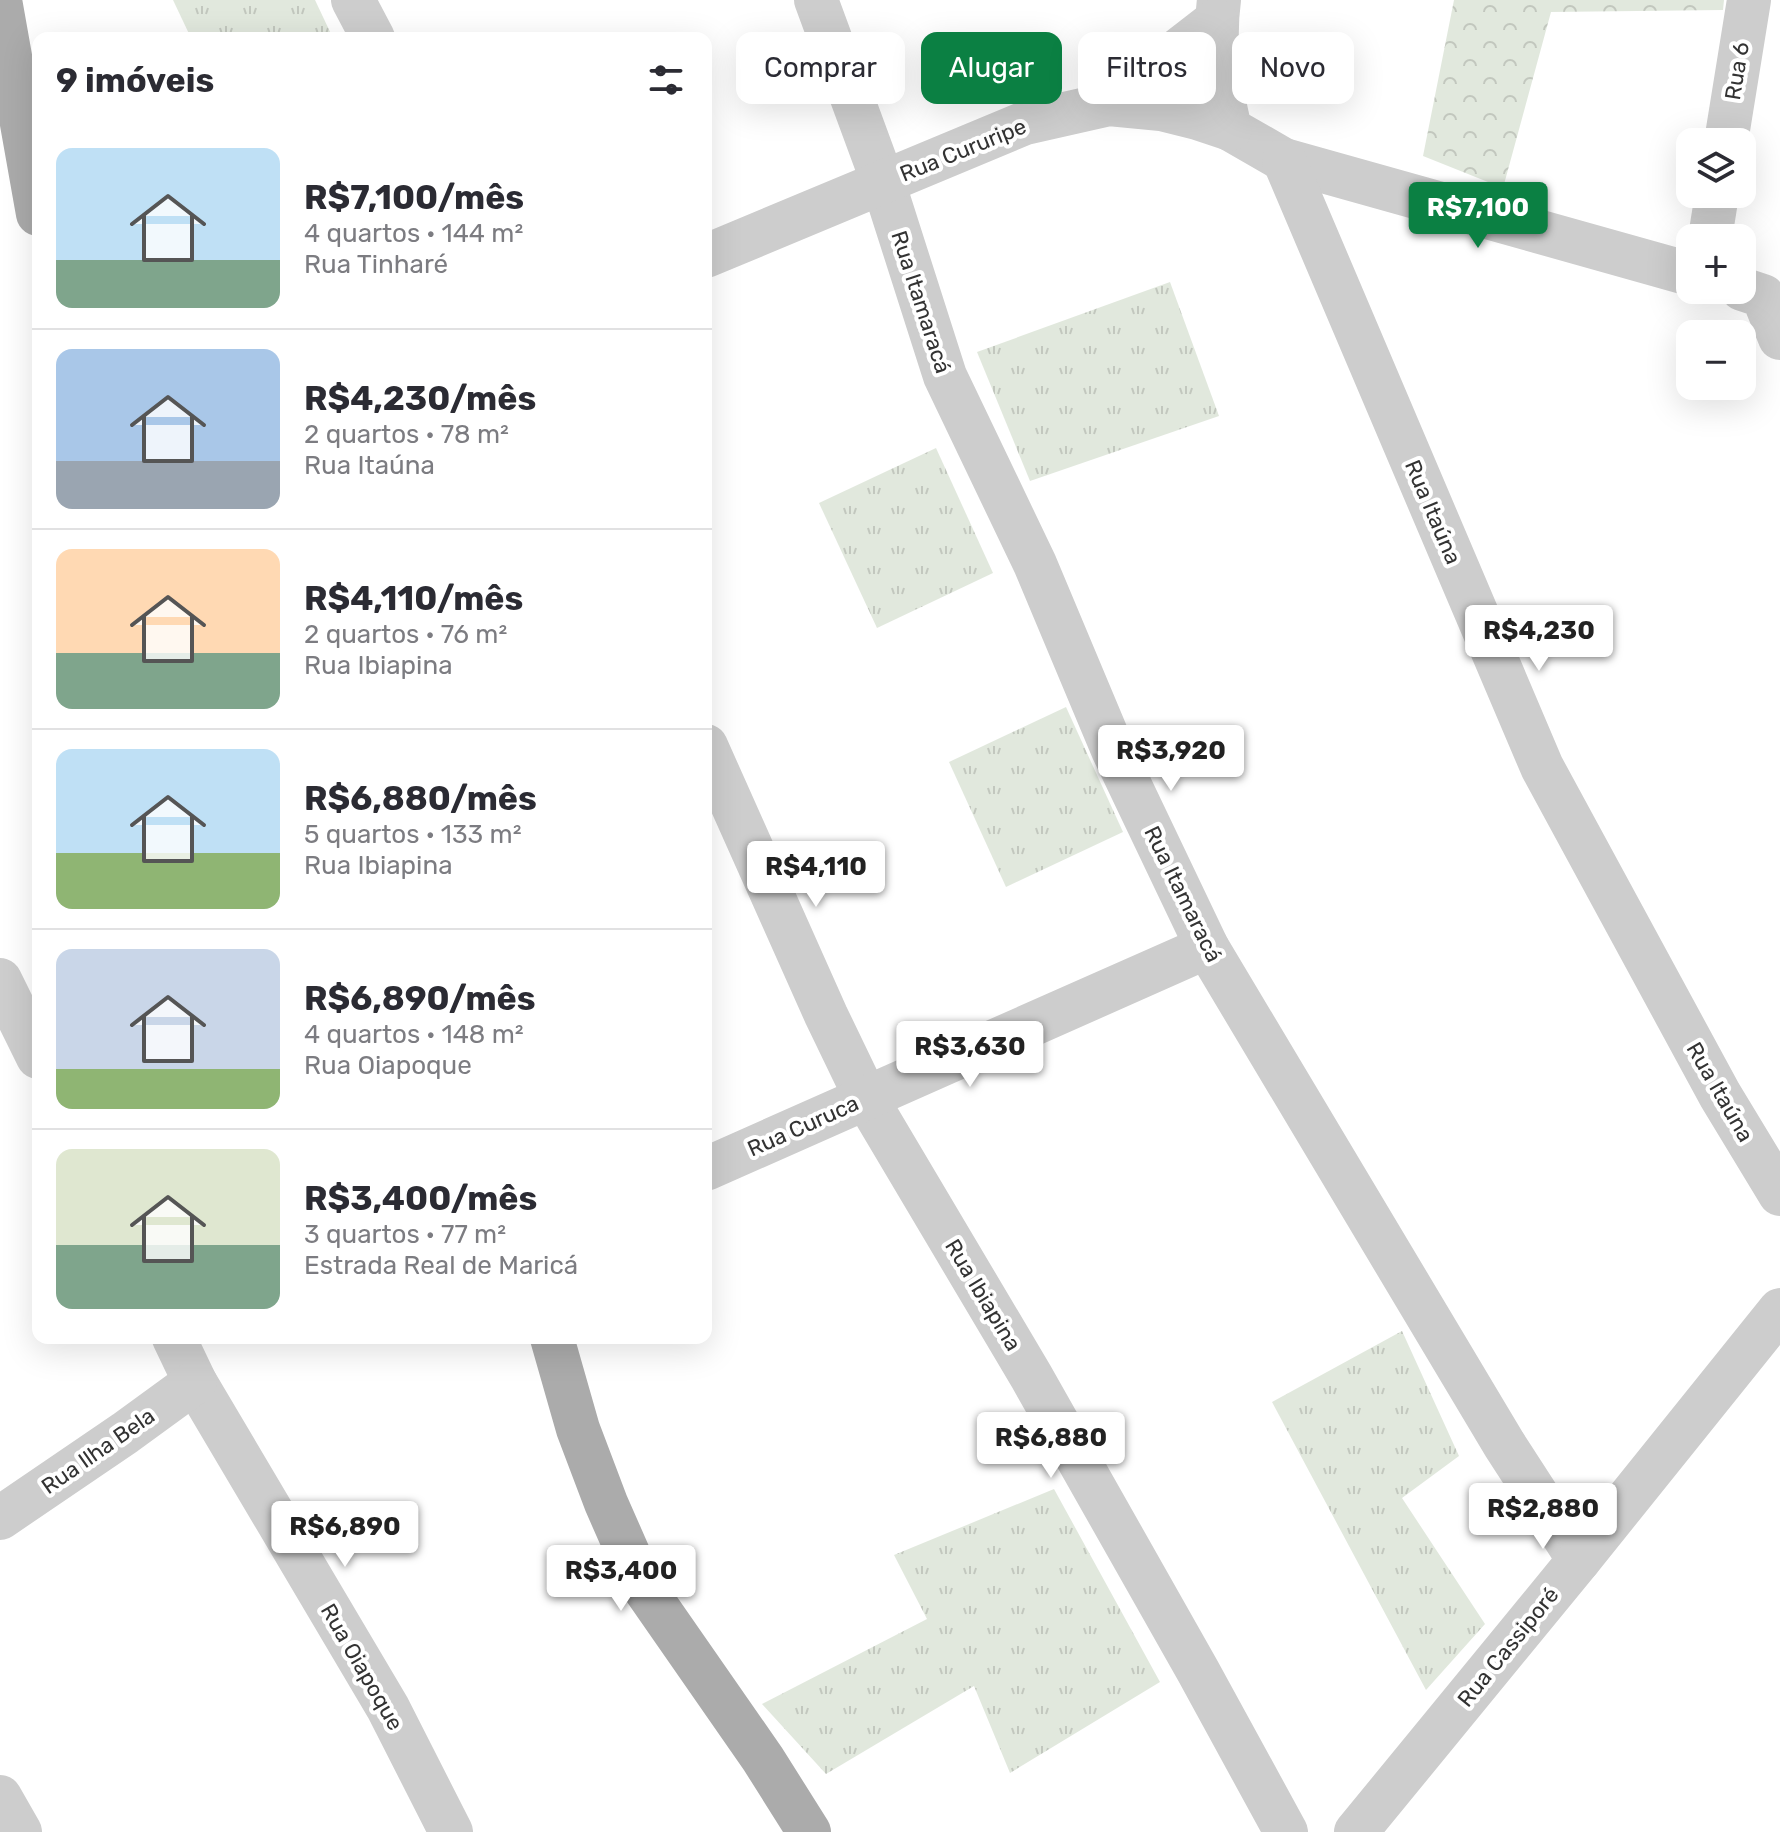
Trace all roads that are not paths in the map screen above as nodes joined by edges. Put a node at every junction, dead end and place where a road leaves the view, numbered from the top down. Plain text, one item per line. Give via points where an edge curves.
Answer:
1 (0, 0) edge
2 (353, 0) edge
3 (816, 0) edge
4 (1749, 0) edge
5 (1217, 10) edge
6 (370, 32) edge
7 (1192, 32) edge
8 (1109, 104) joint
9 (1728, 128) edge
10 (1230, 129) junction
11 (1284, 160) junction
12 (32, 180) edge
13 (883, 182) junction
14 (712, 253) edge
15 (1676, 270) edge
16 (1762, 294) edge
17 (1780, 338) edge
18 (712, 759) edge
19 (1207, 947) junction
20 (0, 980) edge
21 (32, 1045) edge
22 (866, 1098) junction
23 (712, 1166) edge
24 (1780, 1194) edge
25 (1780, 1310) edge
26 (177, 1344) edge
27 (554, 1344) edge
28 (195, 1382) junction
29 (0, 1518) edge
30 (1579, 1560) junction
31 (0, 1797) edge
32 (20, 1832) edge
33 (451, 1832) edge
34 (809, 1832) edge
35 (1286, 1832) edge
36 (1356, 1832) edge

1 - 12 main road
2 - 6 street
3 - 13 street, Rua Itamaracá
4 - 9 street, Rua 6
5 - 7 street
5 - 10 street via 1217,61
8 - 10 street, Rua Cururipe via 1161,109
8 - 13 street, Rua Cururipe via 1025,123
10 - 11 street
11 - 15 street
11 - 24 street, Rua Itaúna via 1542,767 1720,1095
13 - 14 street, Rua Cururipe
13 - 19 street, Rua Itamaracá via 945,376
16 - 17 street
18 - 22 street, Rua Ibiapina
19 - 22 street, Rua Curuca
19 - 30 street, Rua Itamaracá
20 - 21 street
22 - 23 street, Rua Curuca
22 - 35 street, Rua Ibiapina via 1031,1376
25 - 30 street, Rua Cassiporé
26 - 28 street, Rua Oiapoque
27 - 34 main road via 578,1429 642,1585
28 - 29 street, Rua Ilha Bela
28 - 33 street, Rua Oiapoque via 388,1708
30 - 36 street, Rua Cassiporé
31 - 32 street

